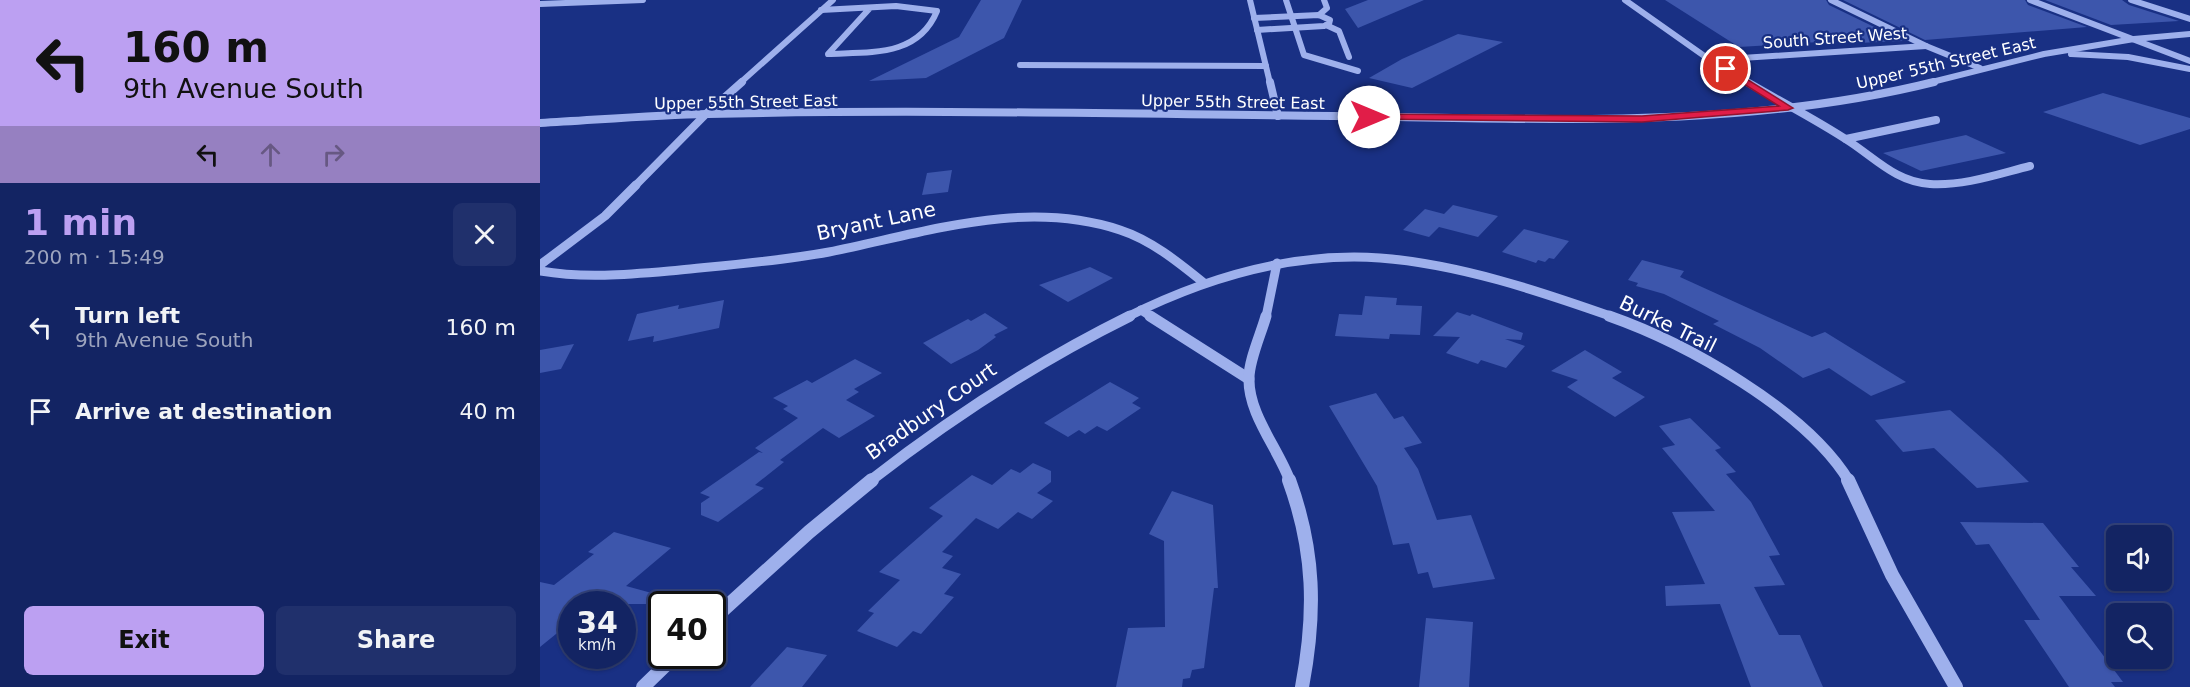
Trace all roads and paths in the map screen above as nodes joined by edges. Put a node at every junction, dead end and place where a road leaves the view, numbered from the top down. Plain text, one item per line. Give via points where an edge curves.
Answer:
1 (643, 0) edge
2 (833, 0) edge
3 (1250, 0) edge
4 (1286, 0) edge
5 (1324, 0) edge
6 (1625, 0) edge
7 (1831, 0) edge
8 (2030, 0) edge
9 (2131, 0) edge
10 (540, 4) edge
11 (870, 8) junction
12 (821, 10) junction
13 (1319, 15) junction
14 (1291, 16) junction
15 (1254, 18) junction
16 (2190, 20) edge
17 (1326, 25) junction
18 (1295, 28) junction
19 (1257, 30) junction
20 (2190, 34) edge
21 (2134, 39) junction
22 (1926, 46) junction
23 (2044, 54) junction
24 (1349, 57) dead end
25 (1710, 60) junction
26 (2190, 61) edge
27 (1020, 65) dead end
28 (1266, 66) junction
29 (1980, 68) junction
30 (2190, 69) edge
31 (1358, 71) dead end
32 (1788, 108) junction
33 (706, 114) junction
34 (1278, 116) junction
35 (1936, 120) dead end
36 (540, 123) edge
37 (1846, 139) junction
38 (2030, 166) dead end
39 (1276, 263) junction
40 (540, 265) edge
41 (540, 271) edge
42 (1204, 283) junction
43 (1141, 310) junction
44 (1249, 379) junction
45 (726, 607) edge
46 (662, 669) edge
47 (643, 687) edge
48 (1302, 687) edge
49 (1956, 687) edge

1 - 10 street
2 - 12 street
3 - 15 street
4 - 14 street
5 - 13 street via 1327,8
6 - 25 street
7 - 22 street
8 - 21 street
9 - 16 street
11 - 11 street via 924,6 937,11 919,39 895,50 828,54
11 - 12 street
12 - 33 street
13 - 14 street
13 - 17 street via 1330,20
14 - 15 street
14 - 18 street
15 - 19 street
17 - 18 street
17 - 24 street via 1339,31
18 - 19 street
18 - 31 street via 1304,55
19 - 28 street
20 - 21 street, Upper 55th Street East
21 - 23 street, Upper 55th Street East
21 - 26 street
22 - 25 street, South Street West
22 - 29 street
23 - 29 street, Upper 55th Street East
23 - 30 street via 2128,57
25 - 32 street
27 - 28 street
28 - 34 street
29 - 32 street, Upper 55th Street East via 1896,91
32 - 34 street, Upper 55th Street East via 1642,119
32 - 37 street
33 - 34 street, Upper 55th Street East
33 - 36 street, Upper 55th Street East
33 - 40 street via 605,216
35 - 37 street
37 - 38 street via 1895,175 1930,184 1958,183
39 - 42 street, Burke Trail
39 - 44 street via 1273,291
39 - 49 street, Burke Trail via 1374,257 1438,265 1621,318 1694,353 1784,413 1838,463 1857,492 1896,584
41 - 42 street, Bryant Lane via 588,277 730,266 813,255 931,227 1052,218 1109,228 1147,242
42 - 43 street, Bradbury Court
43 - 44 street
43 - 45 street, Bradbury Court via 1066,347 943,425 855,492
44 - 48 street via 1255,407 1284,465 1303,516 1312,574 1311,643
46 - 47 street

